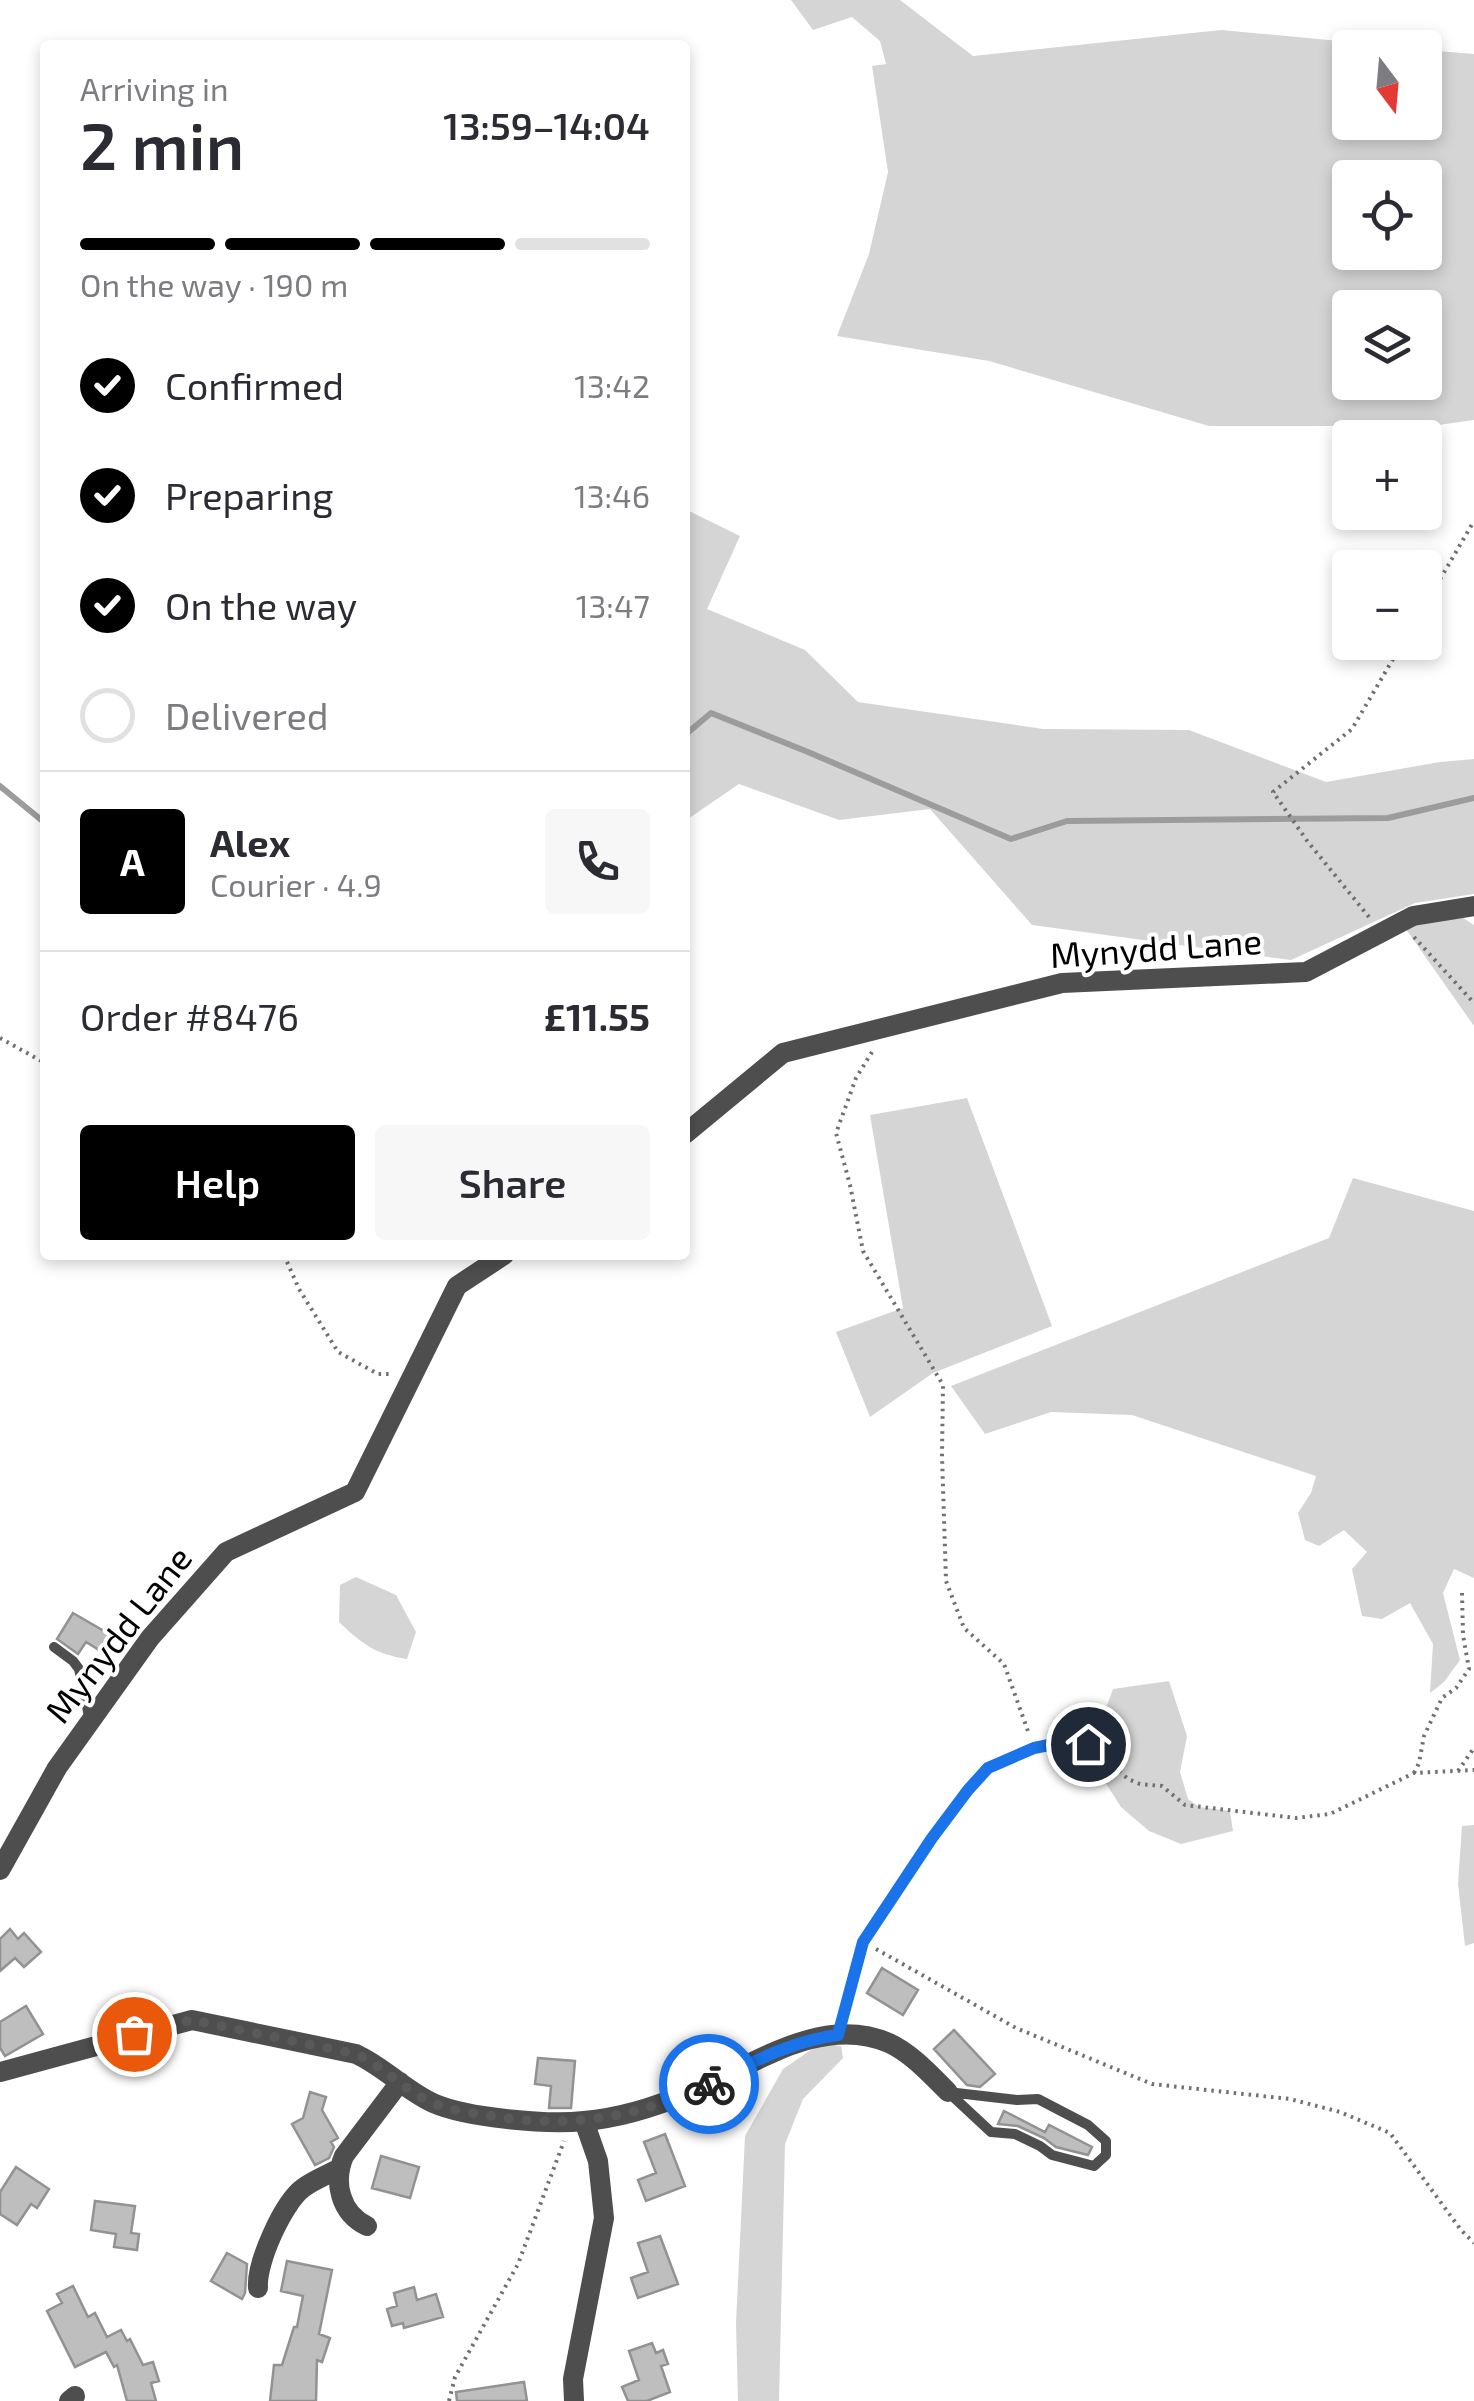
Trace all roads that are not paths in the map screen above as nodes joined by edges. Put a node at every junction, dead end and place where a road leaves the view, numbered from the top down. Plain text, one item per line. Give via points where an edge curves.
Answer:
1 (1474, 906) edge
2 (690, 1130) edge
3 (496, 1260) edge
4 (54, 1646) dead end
5 (90, 1722) junction
6 (1088, 1744) road end
7 (0, 1870) edge
8 (838, 2035) junction
9 (0, 2072) edge
10 (400, 2082) junction
11 (948, 2092) junction
12 (577, 2121) junction
13 (338, 2169) junction
14 (367, 2226) dead end
15 (258, 2288) dead end
16 (574, 2401) edge

1 - 2 street, Mynydd Lane via 1413,916 1306,972 1062,983 783,1053
3 - 5 street, Mynydd Lane via 457,1286 354,1492 226,1552 150,1638
4 - 5 lane via 79,1669
5 - 7 street, Mynydd Lane
6 - 8 lane via 1034,1748 988,1768 968,1790 863,1942
8 - 11 street via 892,2044
8 - 12 street via 782,2049 642,2110
9 - 10 street via 192,2020 356,2054
10 - 12 street via 456,2110
10 - 13 street
11 - 11 lane via 991,2132 1015,2134 1052,2155 1094,2166 1106,2155 1106,2141 1088,2125 1038,2098
12 - 16 street via 598,2161 604,2218 572,2379
13 - 14 street via 345,2204
13 - 15 street via 290,2201 260,2266

